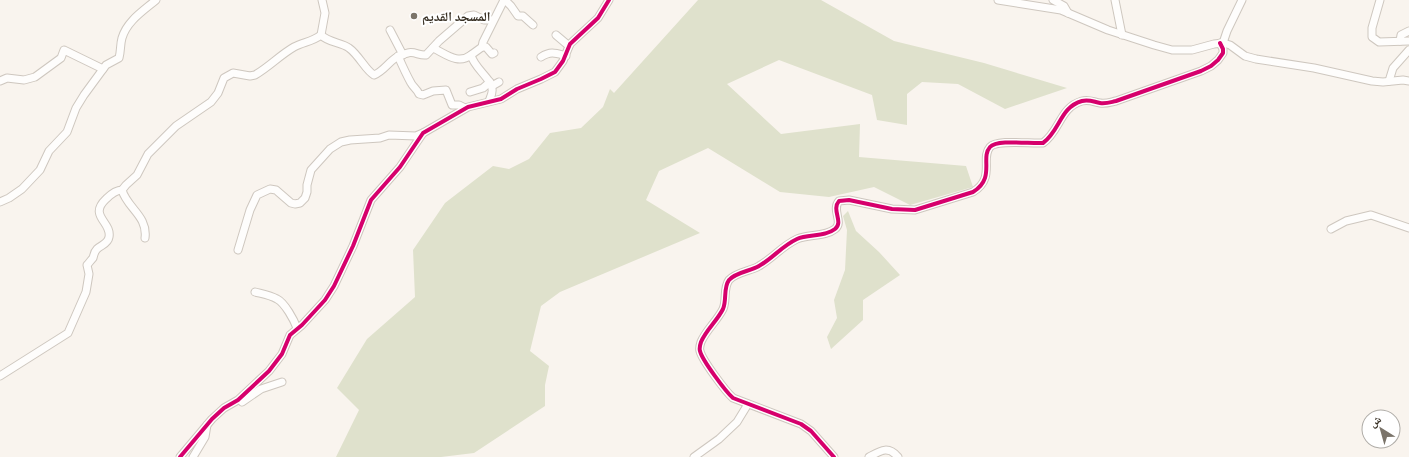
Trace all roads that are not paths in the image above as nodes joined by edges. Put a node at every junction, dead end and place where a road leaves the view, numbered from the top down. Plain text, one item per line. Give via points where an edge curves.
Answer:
1 (156, 0) edge
2 (322, 0) edge
3 (504, 0) edge
4 (609, 0) edge
5 (998, 0) edge
6 (1053, 0) edge
7 (1115, 0) edge
8 (1242, 0) edge
9 (1380, 0) edge
10 (1068, 13) junction
11 (493, 20) junction
12 (533, 25) dead end
13 (390, 30) dead end
14 (1409, 31) edge
15 (320, 35) junction
16 (556, 35) dead end
17 (1122, 35) junction
18 (1400, 41) junction
19 (1409, 41) edge
20 (1221, 43) junction
21 (569, 46) junction
22 (482, 47) junction
23 (433, 48) junction
24 (1409, 50) edge
25 (494, 53) dead end
26 (400, 55) junction
27 (471, 55) junction
28 (566, 56) junction
29 (541, 57) dead end
30 (103, 69) junction
31 (0, 81) edge
32 (1389, 81) junction
33 (1409, 81) edge
34 (500, 82) dead end
35 (491, 84) junction
36 (470, 92) dead end
37 (489, 101) junction
38 (466, 108) junction
39 (423, 133) junction
40 (122, 190) junction
41 (0, 202) edge
42 (1409, 228) edge
43 (1331, 229) dead end
44 (145, 238) dead end
45 (238, 250) dead end
46 (255, 292) dead end
47 (297, 328) junction
48 (0, 376) edge
49 (282, 382) dead end
50 (238, 400) junction
51 (748, 404) junction
52 (207, 425) junction
53 (180, 457) edge
54 (193, 457) edge
55 (694, 457) edge
56 (834, 457) edge
57 (869, 457) edge
58 (898, 457) edge

1 - 30 street via 129,25 122,38 119,58 108,63
2 - 15 street via 325,13
3 - 11 street
3 - 12 street via 518,16 523,16
4 - 21 street via 598,18
5 - 10 street via 1054,8
6 - 10 street via 1064,6
7 - 17 street
8 - 20 street
9 - 18 street via 1373,22 1372,36 1379,42
10 - 17 street
11 - 22 street
11 - 23 street via 468,16
13 - 26 street
14 - 18 street via 1400,36
15 - 26 street via 326,40 348,47 374,75
15 - 40 street via 312,41 292,48 255,75 233,73 225,76 211,102 176,126 148,154 138,175
16 - 21 street
17 - 20 street via 1181,51
18 - 19 street
20 - 32 street via 1230,45 1250,58 1314,68 1372,81
20 - 51 street via 1224,49 1221,56 1201,71 1116,101 1084,101 1075,104 1064,112 1043,143 993,145 987,152 984,180 973,192 916,210 892,209 849,200 839,202 835,208 838,224 835,229 828,233 798,238 759,266 733,277 727,285 723,308 699,347 705,361 730,396
21 - 28 street
22 - 25 street
22 - 27 street
23 - 26 street via 424,55 410,52
23 - 27 street via 458,60
24 - 32 street via 1393,68
26 - 38 street via 404,70 419,94 446,90 452,104
27 - 35 street
28 - 29 street via 552,52
28 - 37 street via 559,68 551,74 501,99
30 - 31 street via 64,50 61,58 35,77 24,80 7,78
30 - 41 street via 79,102 67,132 49,151 40,170 22,189
32 - 33 street
34 - 35 street
35 - 36 street
35 - 37 street
37 - 38 street
38 - 39 street
39 - 45 street via 416,136 389,136 341,142 330,149 311,170 307,192 300,203 291,203 276,190 270,189 257,195
39 - 47 street via 400,167 371,200 353,246 330,292 313,314
40 - 44 street via 144,224
40 - 48 street via 109,196 100,207 99,214 110,238 96,250 87,265 89,274 86,292 69,332
42 - 43 street via 1371,215 1356,217
46 - 47 street via 278,299
47 - 50 street via 290,335 275,365
49 - 50 street via 261,389 240,403
50 - 52 street
51 - 55 street via 737,422 720,439
51 - 56 street via 794,420 806,427
52 - 53 street
52 - 54 street via 205,437
57 - 58 street via 880,451 889,450

